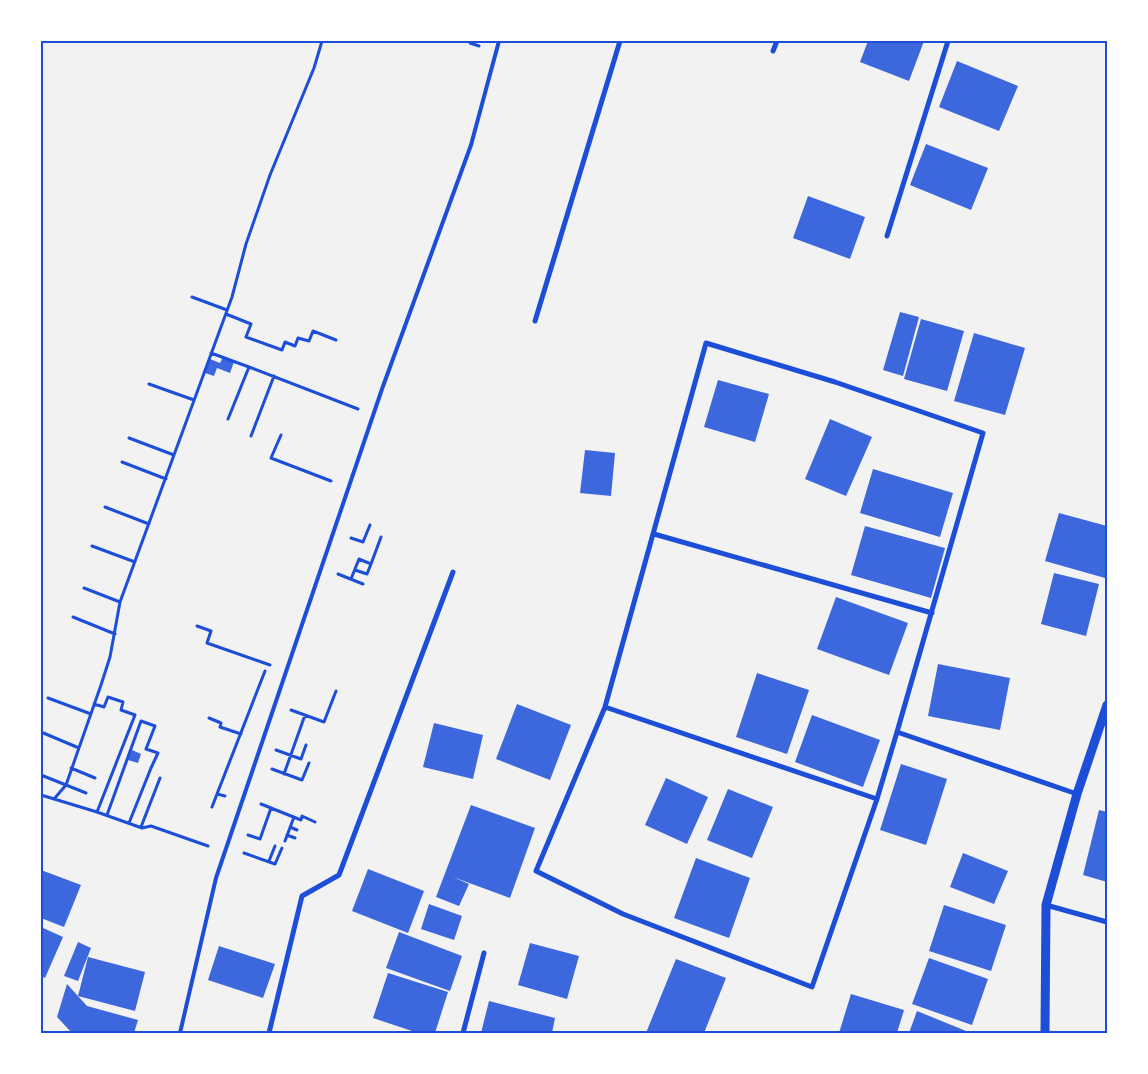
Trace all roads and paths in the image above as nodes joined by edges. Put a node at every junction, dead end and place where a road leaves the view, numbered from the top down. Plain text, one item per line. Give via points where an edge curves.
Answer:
1 (322, 41) edge
2 (499, 41) edge
3 (620, 41) edge
4 (777, 41) edge
5 (948, 41) edge
6 (773, 52) dead end
7 (887, 236) dead end
8 (192, 297) dead end
9 (226, 312) junction
10 (535, 321) dead end
11 (336, 340) dead end
12 (211, 352) junction
13 (249, 367) junction
14 (274, 376) junction
15 (149, 384) dead end
16 (194, 400) junction
17 (373, 415) junction
18 (228, 419) dead end
19 (281, 434) dead end
20 (251, 436) dead end
21 (129, 438) dead end
22 (174, 455) junction
23 (122, 462) dead end
24 (166, 479) junction
25 (348, 488) junction
26 (105, 506) dead end
27 (150, 524) junction
28 (370, 525) dead end
29 (333, 532) junction
30 (654, 534) junction
31 (381, 537) dead end
32 (92, 546) dead end
33 (135, 562) junction
34 (371, 564) junction
35 (322, 568) junction
36 (355, 570) junction
37 (453, 572) dead end
38 (351, 580) junction
39 (363, 584) dead end
40 (84, 588) dead end
41 (120, 602) junction
42 (932, 613) junction
43 (73, 617) dead end
44 (197, 626) dead end
45 (115, 634) junction
46 (268, 664) junction
47 (287, 671) junction
48 (336, 691) dead end
49 (48, 698) dead end
50 (94, 704) junction
51 (276, 704) junction
52 (1107, 705) edge
53 (605, 707) junction
54 (91, 714) junction
55 (305, 716) dead end
56 (210, 718) dead end
57 (41, 732) edge
58 (897, 732) junction
59 (240, 734) junction
60 (262, 743) junction
61 (306, 745) dead end
62 (79, 748) junction
63 (291, 755) junction
64 (255, 763) junction
65 (309, 763) dead end
66 (71, 768) junction
67 (284, 774) junction
68 (41, 775) edge
69 (95, 778) dead end
70 (160, 778) dead end
71 (66, 784) junction
72 (86, 793) dead end
73 (217, 794) dead end
74 (1077, 794) junction
75 (41, 795) edge
76 (244, 798) junction
77 (54, 799) junction
78 (877, 800) junction
79 (271, 808) junction
80 (97, 812) junction
81 (107, 815) junction
82 (294, 817) junction
83 (315, 822) dead end
84 (129, 823) junction
85 (141, 827) junction
86 (290, 827) junction
87 (233, 829) junction
88 (298, 830) dead end
89 (287, 835) junction
90 (295, 838) dead end
91 (285, 841) dead end
92 (275, 846) dead end
93 (227, 847) junction
94 (282, 848) dead end
95 (225, 852) junction
96 (269, 862) junction
97 (1046, 905) junction
98 (1107, 922) edge
99 (484, 953) dead end
100 (180, 1033) edge
101 (269, 1033) edge
102 (463, 1033) edge
103 (1045, 1033) edge

1 - 9 path via 270,175
2 - 17 lane via 471,145
3 - 10 street
4 - 6 street
5 - 7 street
8 - 9 path
9 - 11 path via 251,324 246,337 282,350 286,342 295,346 298,338 308,341 313,331
9 - 12 path
12 - 13 path
12 - 16 path
13 - 14 path
13 - 18 path
14 - 17 path
14 - 20 path
15 - 16 path
16 - 22 path
17 - 25 lane
19 - 25 path via 271,458
21 - 22 path
22 - 24 path
23 - 24 path
24 - 27 path
25 - 29 lane
26 - 27 path
27 - 33 path
28 - 29 path via 363,542
29 - 35 lane
30 - 42 street
30 - 42 street via 706,343 835,382 983,433
30 - 53 street
31 - 34 path
32 - 33 path
33 - 41 path
34 - 36 path via 367,574
34 - 36 path via 359,559
35 - 38 path
35 - 47 lane
36 - 38 path
37 - 101 street via 339,875 302,896
38 - 39 path
40 - 41 path
41 - 45 path
42 - 58 street
43 - 45 path
44 - 46 path via 211,631 207,643
45 - 50 path
46 - 47 path
46 - 59 path
47 - 51 lane
48 - 51 path via 324,722
49 - 54 path
50 - 54 path
50 - 80 path via 104,707 108,697 123,702 121,710 135,715
51 - 60 lane
52 - 74 street
53 - 78 street
53 - 78 street via 536,871 623,914 812,987
54 - 62 path
55 - 63 path
56 - 59 path via 221,723 220,727
57 - 62 path
58 - 74 street
58 - 78 street
59 - 60 path
59 - 73 path
60 - 63 path
60 - 64 lane
61 - 63 path via 301,759
62 - 66 path
63 - 67 path
64 - 67 path
64 - 76 lane
65 - 67 path via 302,780
66 - 69 path
66 - 71 path
68 - 71 path
70 - 85 path
71 - 72 path
71 - 77 path
74 - 97 street
75 - 77 path
76 - 79 path
76 - 87 lane
77 - 80 path
79 - 82 path
79 - 87 path via 260,839
80 - 81 path
81 - 84 path
81 - 84 path via 141,721 155,726 146,749 158,753
82 - 83 path via 301,820 302,816
82 - 86 path
84 - 85 path
85 - 95 path via 150,826
86 - 88 path
86 - 89 path
87 - 93 lane
89 - 90 path
89 - 91 path
92 - 96 path
93 - 95 lane
93 - 96 path
94 - 96 path via 275,864
95 - 100 lane
97 - 98 street
97 - 103 street
99 - 102 street

